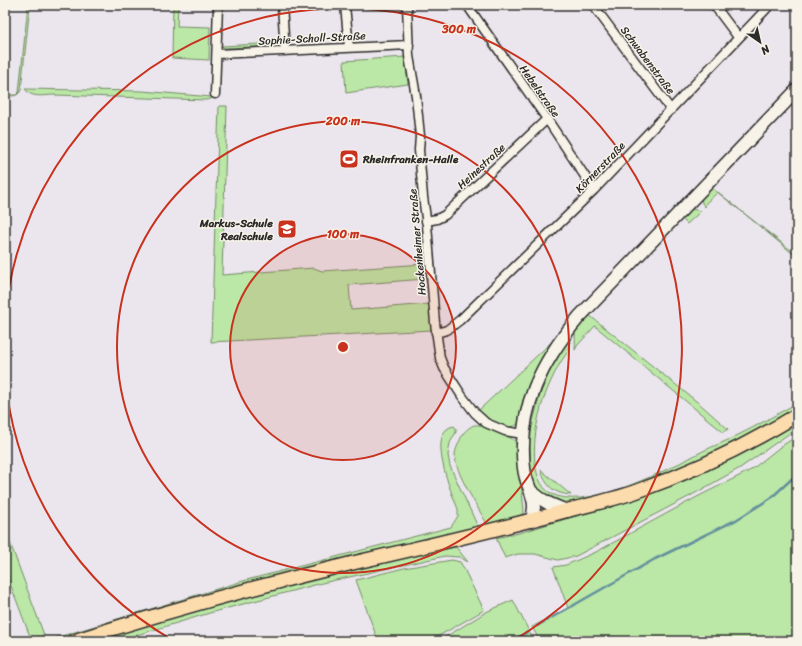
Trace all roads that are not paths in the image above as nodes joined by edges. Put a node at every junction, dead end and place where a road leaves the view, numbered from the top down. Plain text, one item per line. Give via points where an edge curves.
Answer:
1 (218, 5) edge
2 (282, 5) edge
3 (345, 5) edge
4 (407, 5) edge
5 (467, 5) edge
6 (592, 5) edge
7 (714, 5) edge
8 (770, 5) edge
9 (738, 37) junction
10 (409, 45) junction
11 (349, 48) junction
12 (285, 51) junction
13 (217, 54) junction
14 (797, 90) edge
15 (215, 94) dead end
16 (671, 110) junction
17 (547, 119) junction
18 (594, 190) junction
19 (426, 221) junction
20 (436, 333) junction
21 (797, 415) edge
22 (523, 434) junction
23 (526, 479) junction
24 (532, 492) junction
25 (567, 511) junction
26 (530, 521) junction
27 (74, 641) edge

1 - 13 street
2 - 12 street
3 - 11 street
4 - 10 street, Hockenheimer Straße
5 - 17 street, Hebelstraße
6 - 16 street, Schwabenstraße
7 - 9 street
8 - 9 street, Körnerstraße
9 - 16 street, Körnerstraße
10 - 11 street, Sophie-Scholl-Straße
10 - 19 street, Hockenheimer Straße via 420,136
11 - 12 street, Sophie-Scholl-Straße
12 - 13 street, Sophie-Scholl-Straße
13 - 15 street
14 - 22 street via 565,334 542,371 532,396
16 - 18 street, Körnerstraße
17 - 18 street, Hebelstraße
17 - 19 street, Heinestraße via 445,215
18 - 20 street, Körnerstraße via 460,320 447,330
19 - 20 street, Hockenheimer Straße
20 - 22 street, Hockenheimer Straße via 444,368 475,413 495,428
21 - 25 main road via 747,444 675,476 597,504
22 - 23 street
23 - 24 street
23 - 26 street via 523,486
24 - 25 street via 540,500
24 - 26 street via 535,511
25 - 26 main road
26 - 27 main road via 262,586

